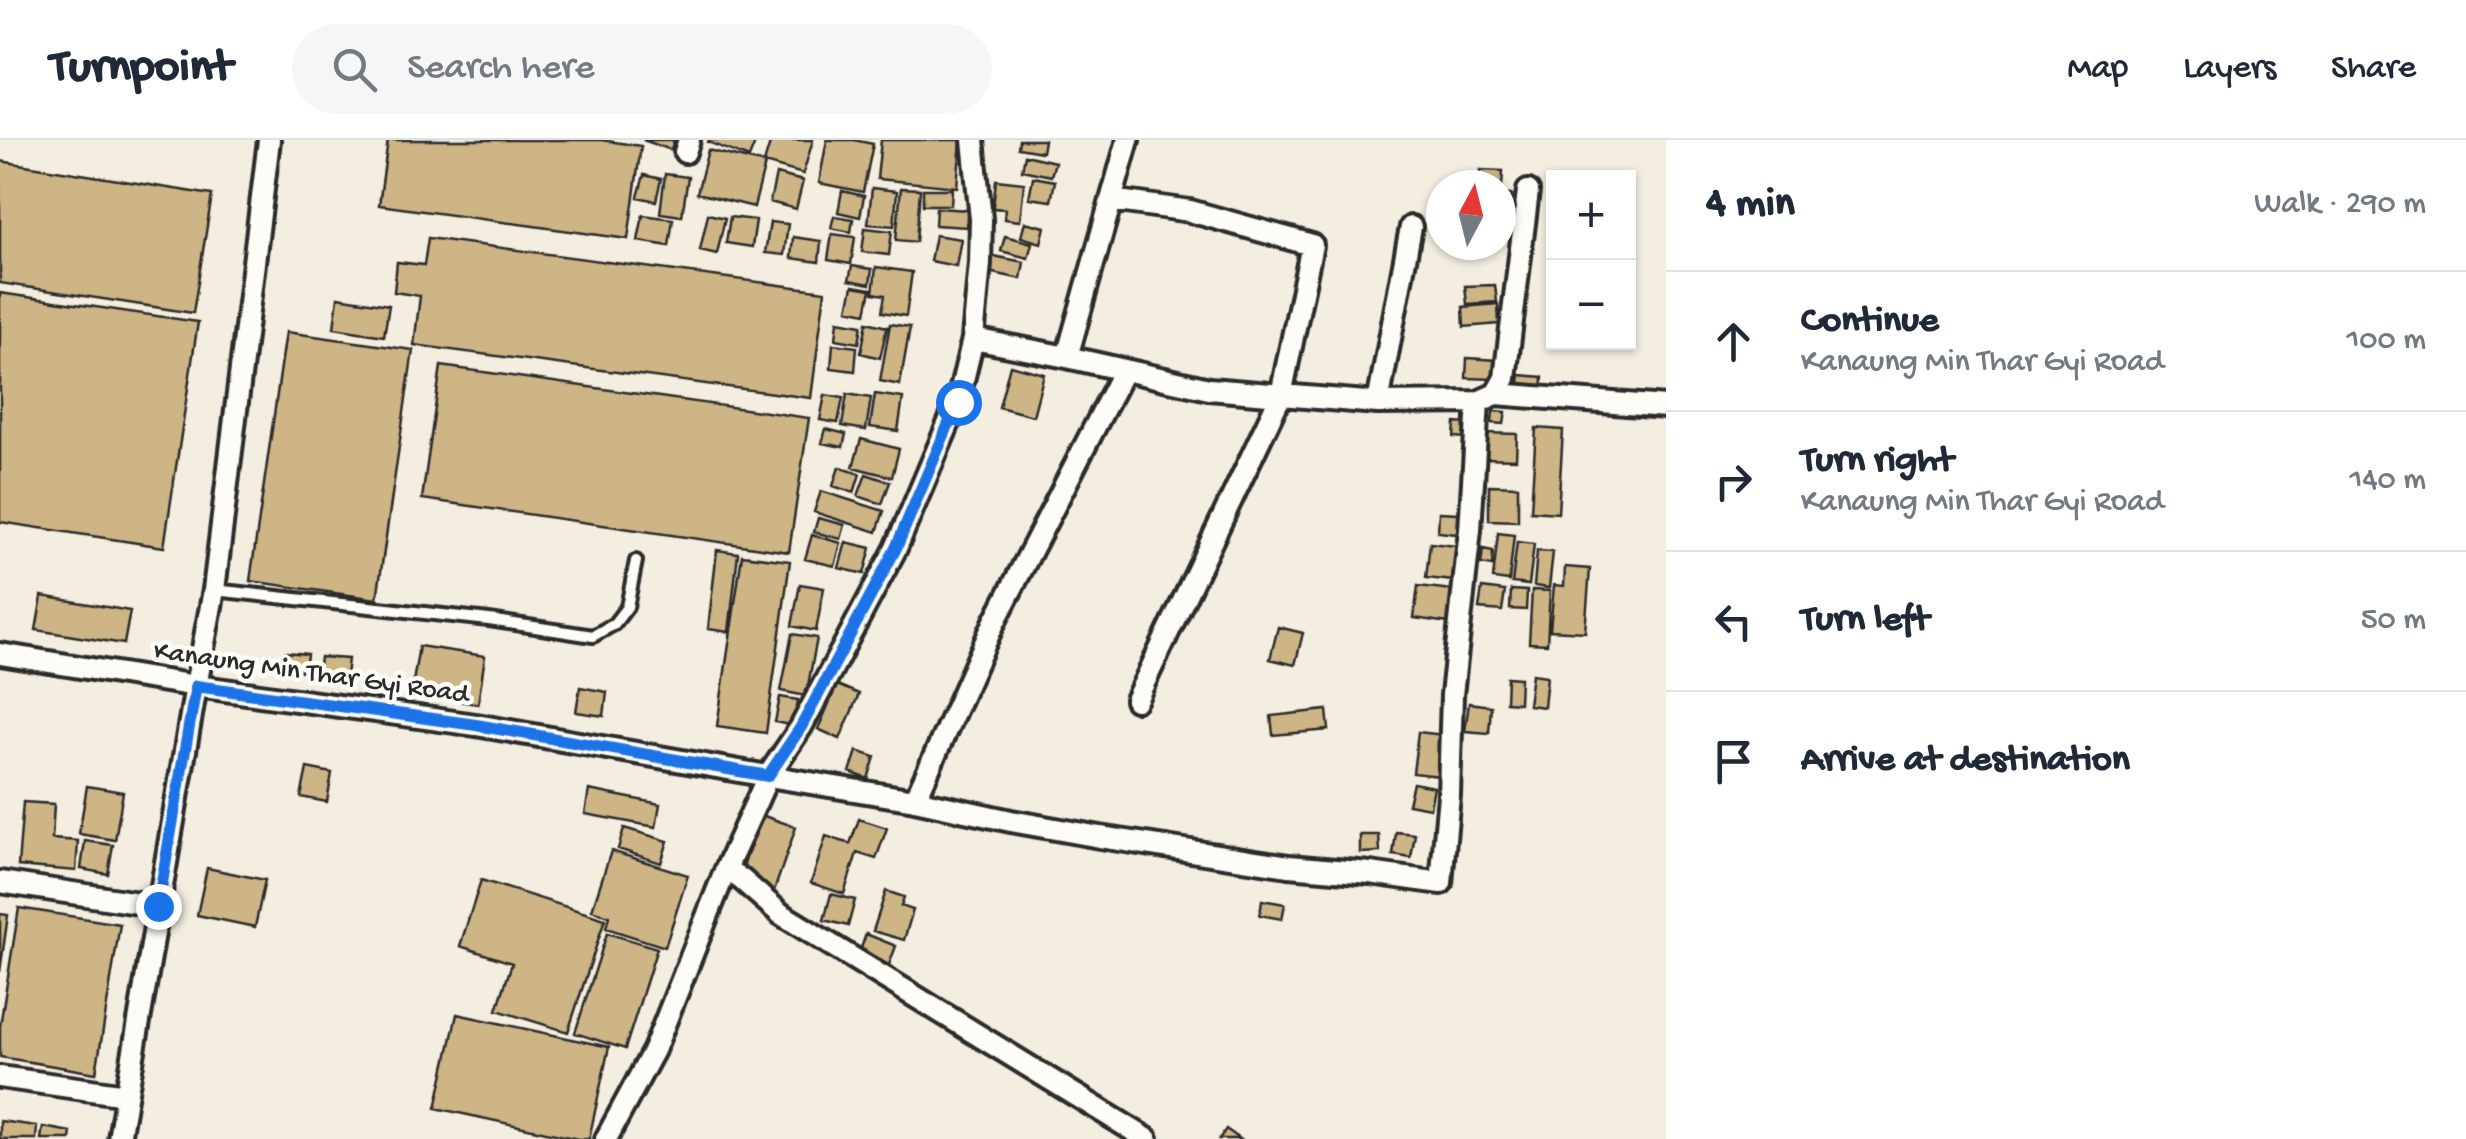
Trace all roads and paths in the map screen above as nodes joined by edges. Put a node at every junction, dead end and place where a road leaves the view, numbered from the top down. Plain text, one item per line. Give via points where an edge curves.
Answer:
1 (973, 140) edge
2 (1128, 140) edge
3 (275, 142) edge
4 (1528, 191) dead end
5 (1111, 200) junction
6 (1411, 227) dead end
7 (973, 339) junction
8 (1067, 357) junction
9 (1124, 370) junction
10 (1281, 395) junction
11 (1487, 398) junction
12 (1378, 403) junction
13 (1666, 408) edge
14 (636, 561) dead end
15 (214, 590) junction
16 (0, 654) edge
17 (196, 686) junction
18 (1136, 700) dead end
19 (768, 776) junction
20 (915, 800) junction
21 (726, 870) junction
22 (0, 882) edge
23 (158, 906) junction
24 (0, 1077) edge
25 (126, 1096) junction
26 (119, 1139) edge
27 (606, 1139) edge
28 (1147, 1139) edge

1 - 7 street via 980,248
2 - 5 street
3 - 15 street
4 - 11 street via 1505,378
5 - 8 street
5 - 10 street via 1190,211 1312,245
6 - 12 street
7 - 8 street
7 - 19 street via 958,402 896,548
8 - 9 street
9 - 10 street via 1210,389
9 - 20 street via 994,623
10 - 12 street
10 - 18 street
11 - 12 street
11 - 13 street
11 - 20 street, Kanaung Min Thar Gyi Road via 1452,696 1442,884 1100,837
14 - 15 lane via 627,607 593,636
15 - 17 street
16 - 17 street, Kanaung Min Thar Gyi Road
17 - 19 street, Kanaung Min Thar Gyi Road
17 - 23 street
19 - 20 street, Kanaung Min Thar Gyi Road
19 - 21 street
21 - 27 street via 654,1050
21 - 28 street via 782,914
22 - 23 street
23 - 25 street
24 - 25 street
25 - 26 street

